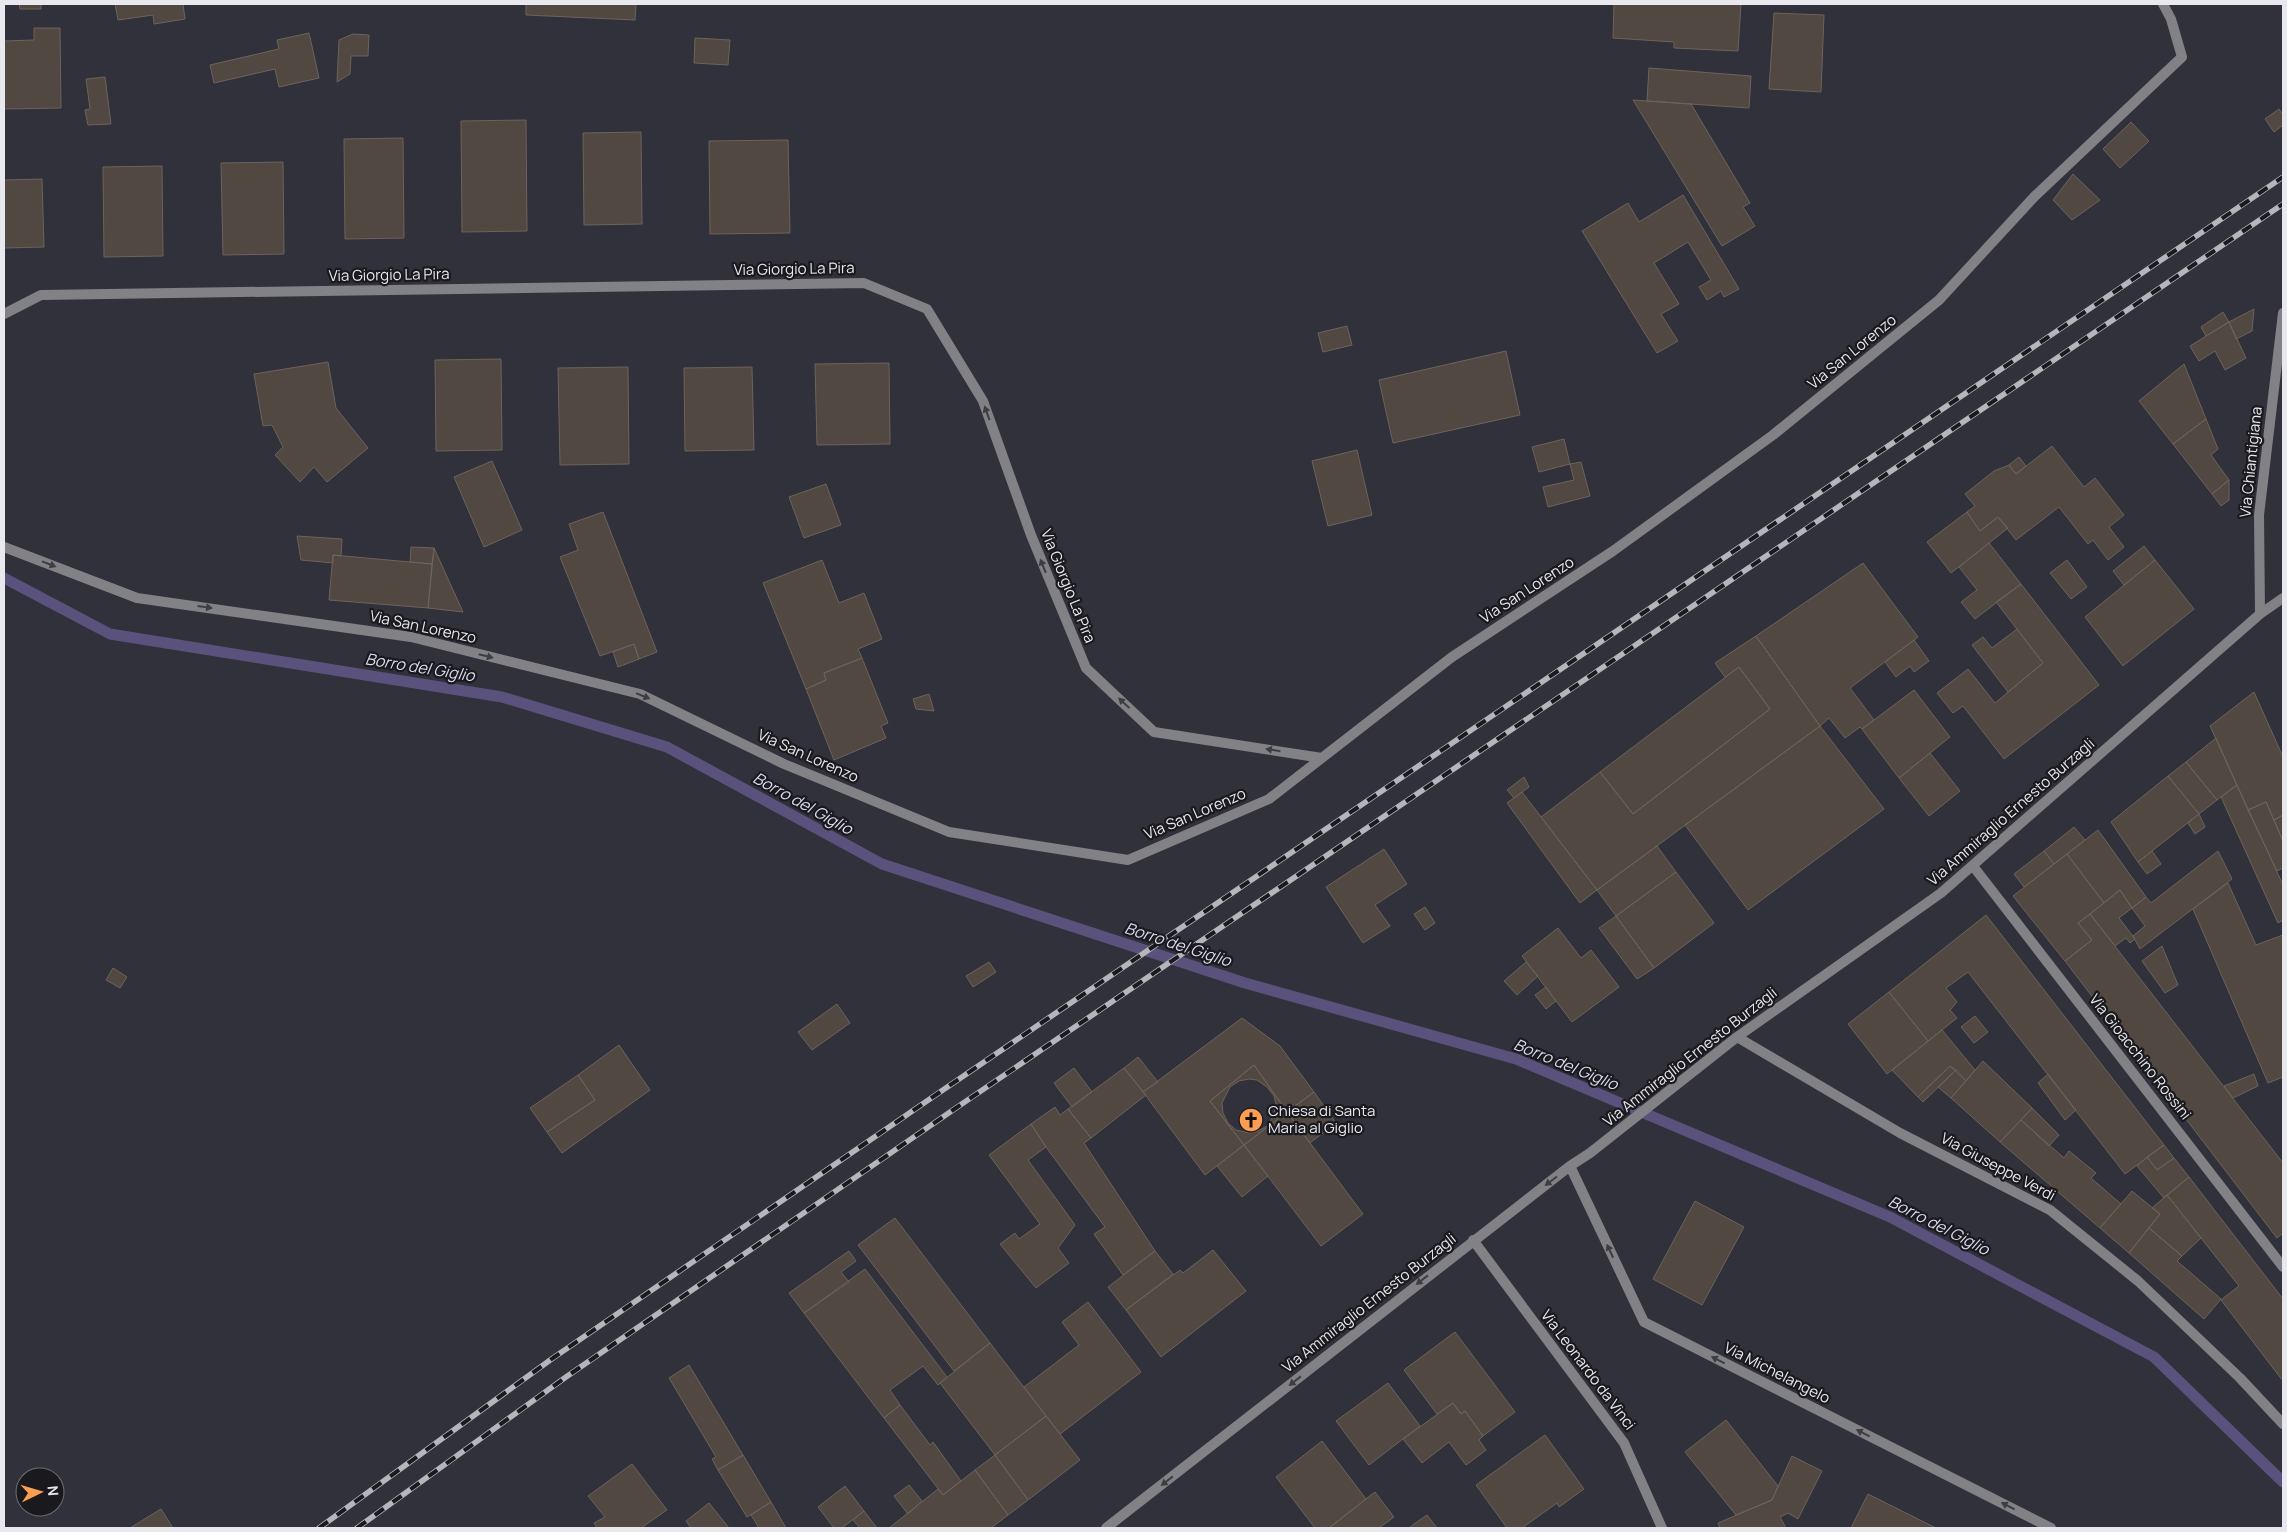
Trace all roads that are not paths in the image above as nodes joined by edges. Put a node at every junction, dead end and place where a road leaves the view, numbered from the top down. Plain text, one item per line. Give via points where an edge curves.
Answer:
1 (2162, 4) edge
2 (2283, 313) edge
3 (4, 314) edge
4 (4, 547) edge
5 (2283, 598) edge
6 (2260, 614) junction
7 (1322, 758) junction
8 (1972, 866) junction
9 (1736, 1037) junction
10 (1570, 1166) junction
11 (1473, 1240) junction
12 (2283, 1267) edge
13 (2283, 1424) edge
14 (1106, 1528) edge
15 (1662, 1528) edge
16 (2052, 1528) edge

1 - 7 street, Via San Lorenzo via 2171,19 2182,57 2035,196 1939,300 1772,435 1613,551 1452,657
2 - 6 street, Via Chiantigiana via 2259,514
7 -> 3 street, Via Giorgio La Pira via 1154,732 1086,668 1031,534 983,401 927,309 864,283 41,294
4 -> 7 street, Via San Lorenzo via 137,598 411,637 640,694 784,764 949,832 1128,860 1269,799
5 - 6 street, Via Ammiraglio Ernesto Burzagli
6 - 8 street, Via Ammiraglio Ernesto Burzagli
8 - 9 street, Via Ammiraglio Ernesto Burzagli via 1941,893
8 - 12 street, Via Gioacchino Rossini
9 - 10 street, Via Ammiraglio Ernesto Burzagli
9 - 13 street, Via Giuseppe Verdi via 1900,1133 2050,1210 2138,1281 2240,1378
10 -> 11 street, Via Ammiraglio Ernesto Burzagli
16 -> 10 street, Via Michelangelo via 1644,1322
11 -> 14 street, Via Ammiraglio Ernesto Burzagli
11 - 15 street, Via Leonardo da Vinci via 1624,1443

